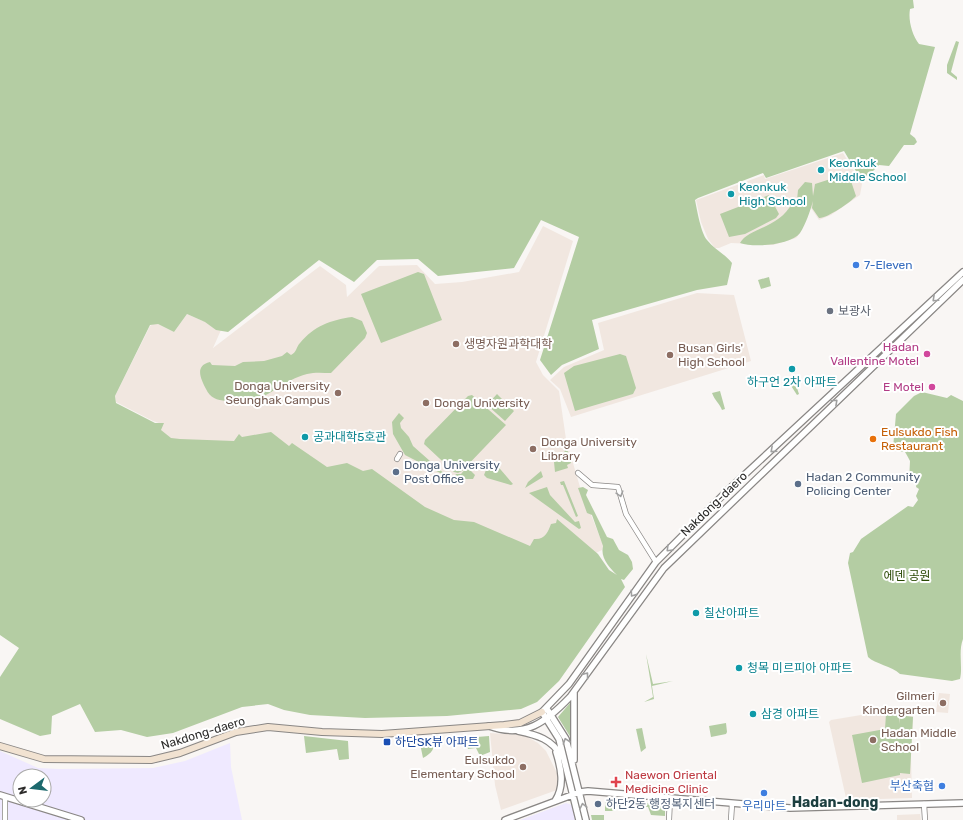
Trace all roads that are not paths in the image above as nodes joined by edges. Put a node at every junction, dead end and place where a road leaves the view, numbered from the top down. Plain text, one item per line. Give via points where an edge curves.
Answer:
1 (963, 272) edge
2 (963, 280) edge
3 (802, 423) junction
4 (808, 430) junction
5 (400, 454) dead end
6 (397, 459) dead end
7 (578, 473) dead end
8 (656, 562) junction
9 (664, 568) junction
10 (574, 692) junction
11 (545, 710) junction
12 (553, 716) junction
13 (547, 720) junction
14 (486, 726) junction
15 (514, 730) junction
16 (0, 746) edge
17 (554, 746) junction
18 (567, 768) junction
19 (574, 769) junction
20 (577, 793) junction
21 (2, 796) edge
22 (670, 798) junction
23 (555, 801) junction
24 (963, 803) edge
25 (732, 804) junction
26 (924, 804) junction
27 (5, 820) edge
28 (81, 820) edge
29 (505, 820) edge
30 (579, 820) edge
31 (586, 820) edge
32 (669, 820) edge
33 (731, 820) edge
34 (925, 820) edge

1 -> 3 street, Nakdong-daero
4 -> 2 street, Nakdong-daero
3 - 4 street
3 -> 8 street, Nakdong-daero via 727,491
4 - 9 street, Nakdong-daero
5 - 6 street
7 -> 8 street via 592,485 618,487 626,514
8 - 9 street
8 -> 11 street, Nakdong-daero via 569,684
10 -> 9 street, Nakdong-daero
10 - 12 street, Nakdong-daero
10 - 19 street
11 - 12 street
11 - 13 street
11 - 14 main road, Nakdong-daero via 520,722
12 - 13 street, Nakdong-daero
19 -> 12 street via 566,739
13 - 15 street, Nakdong-daero via 530,728
13 - 18 street via 559,739
14 - 15 street, Nakdong-daero
14 - 16 main road, Nakdong-daero via 382,734 268,728 236,732 180,753 151,760 44,759
15 - 17 street via 544,737
17 - 18 street
17 - 23 street via 560,766 561,782 559,795
18 - 20 street
19 - 20 street
20 - 22 street via 596,791
20 - 23 street
20 - 30 street
31 -> 20 street
21 - 27 street
21 - 28 street
22 - 25 street
22 - 32 street
23 - 29 street
24 - 26 street
25 - 26 street via 790,808
25 - 33 street
26 - 34 street

